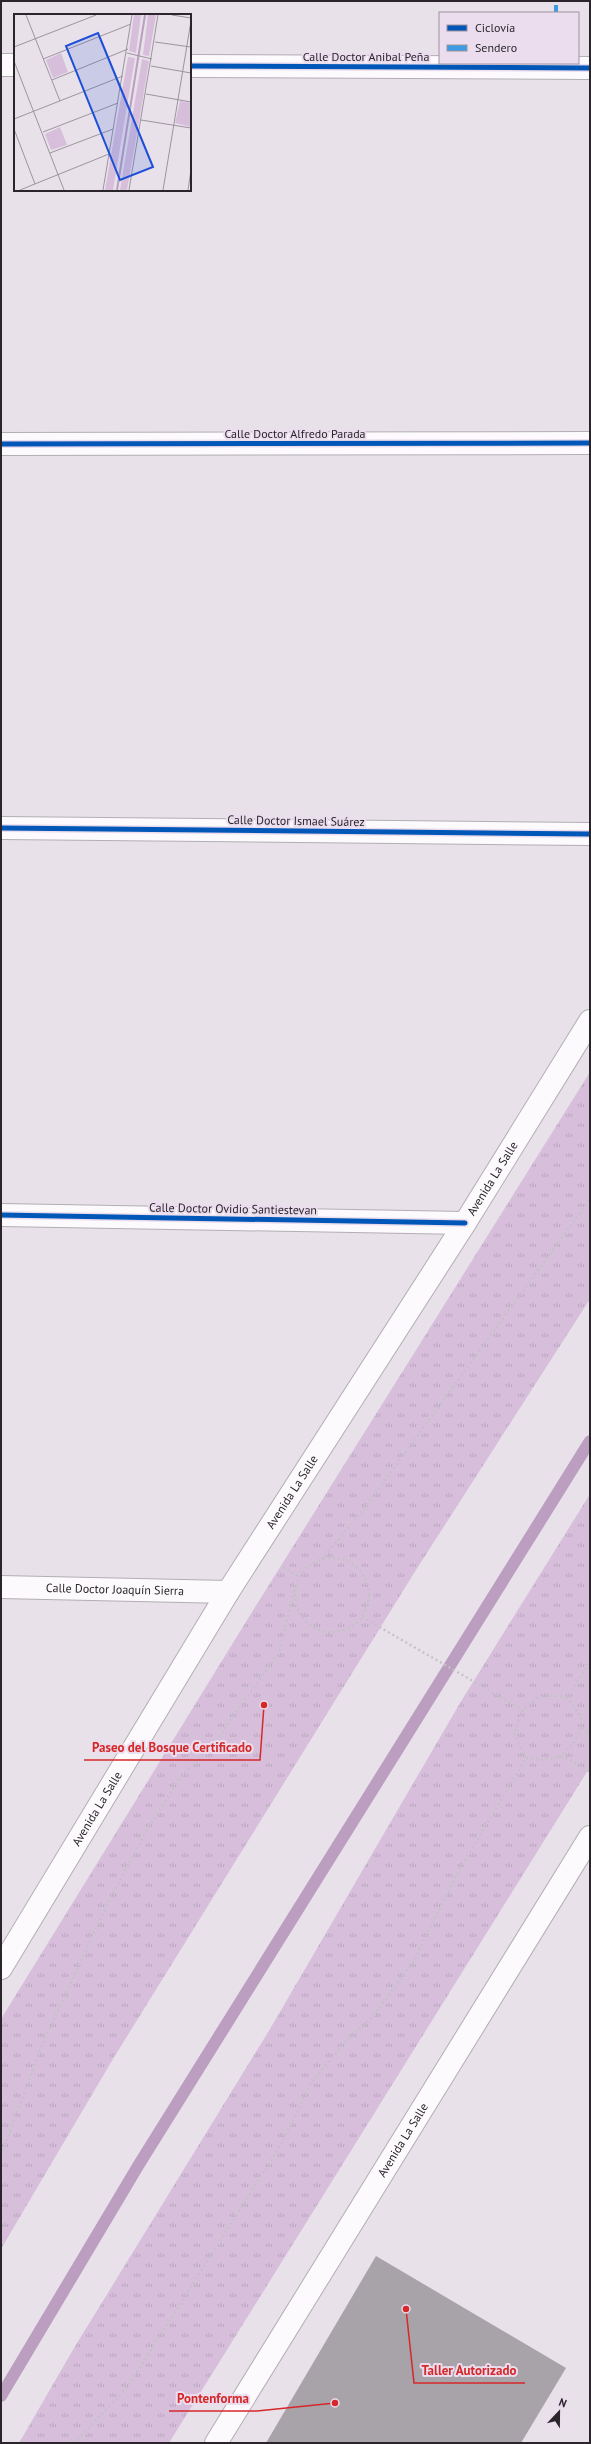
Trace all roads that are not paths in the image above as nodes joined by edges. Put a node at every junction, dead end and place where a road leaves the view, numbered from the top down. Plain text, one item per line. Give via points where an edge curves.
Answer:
1 (1, 65) edge
2 (14, 65) edge
3 (191, 66) edge
4 (590, 68) edge
5 (590, 443) edge
6 (1, 444) edge
7 (1, 828) edge
8 (590, 834) edge
9 (590, 1021) edge
10 (1, 1215) edge
11 (465, 1223) junction
12 (1, 1587) edge
13 (228, 1592) junction
14 (590, 1837) edge
15 (1, 1966) edge
16 (216, 2443) edge

1 - 2 street
3 - 4 street, Calle Doctor Anibal Peña
5 - 6 street, Calle Doctor Alfredo Parada
7 - 8 street, Calle Doctor Ismael Suárez
9 - 11 street, Avenida La Salle
10 - 11 street, Calle Doctor Ovidio Santiestevan
11 - 13 street, Avenida La Salle
12 - 13 street, Calle Doctor Joaquín Sierra
13 - 15 street, Avenida La Salle
14 - 16 street, Avenida La Salle

